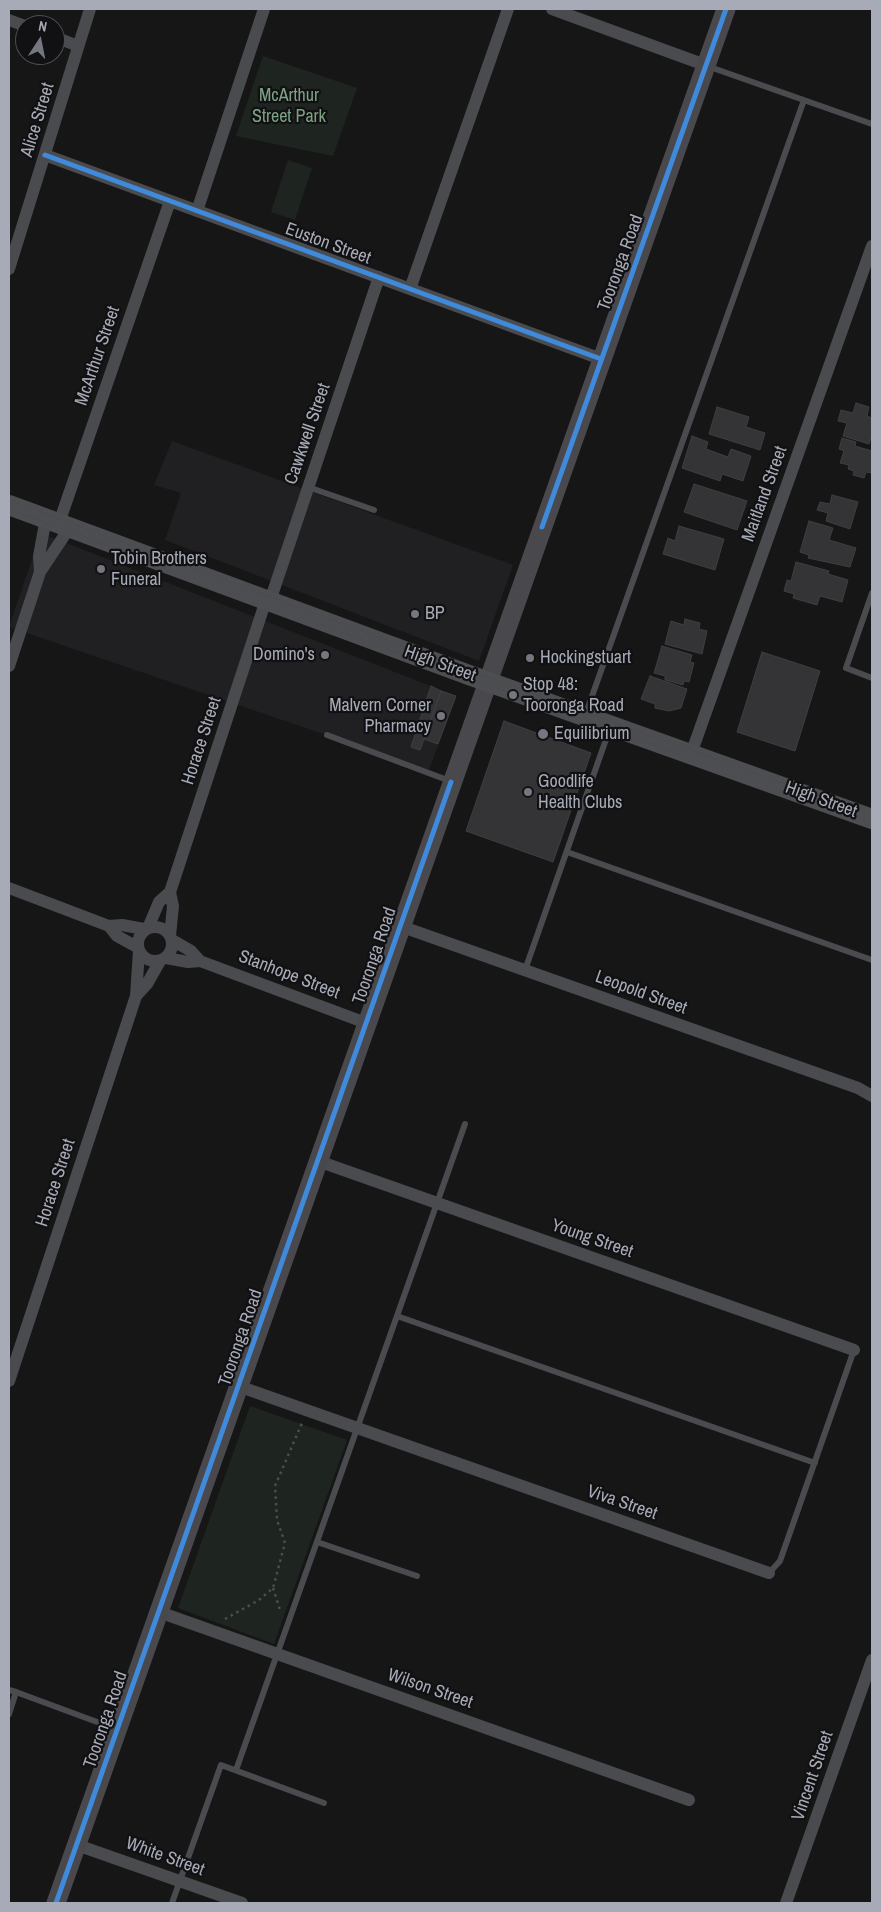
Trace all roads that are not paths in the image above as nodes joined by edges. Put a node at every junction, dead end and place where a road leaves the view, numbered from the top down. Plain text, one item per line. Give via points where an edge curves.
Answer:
1 (90, 9) edge
2 (264, 9) edge
3 (508, 9) edge
4 (552, 9) edge
5 (726, 9) edge
6 (65, 41) edge
7 (78, 46) junction
8 (705, 65) junction
9 (804, 100) junction
10 (872, 124) edge
11 (45, 155) junction
12 (170, 201) junction
13 (198, 211) junction
14 (872, 246) edge
15 (9, 269) edge
16 (379, 277) junction
17 (410, 289) junction
18 (601, 359) junction
19 (308, 487) junction
20 (9, 504) edge
21 (374, 510) dead end
22 (58, 523) junction
23 (40, 572) junction
24 (872, 593) edge
25 (268, 601) junction
26 (9, 666) edge
27 (872, 678) edge
28 (487, 682) junction
29 (585, 716) junction
30 (610, 726) junction
31 (327, 735) dead end
32 (691, 754) junction
33 (451, 782) junction
34 (872, 819) edge
35 (567, 852) junction
36 (9, 888) edge
37 (170, 892) junction
38 (109, 926) junction
39 (400, 926) junction
40 (146, 928) junction
41 (171, 938) junction
42 (138, 949) junction
43 (163, 959) junction
44 (200, 960) junction
45 (872, 960) edge
46 (525, 970) junction
47 (136, 996) junction
48 (366, 1023) junction
49 (871, 1094) edge
50 (465, 1124) dead end
51 (318, 1161) junction
52 (437, 1203) junction
53 (397, 1316) junction
54 (854, 1350) joint
55 (9, 1381) edge
56 (238, 1386) junction
57 (357, 1428) junction
58 (815, 1463) junction
59 (317, 1542) junction
60 (769, 1573) joint
61 (417, 1576) dead end
62 (159, 1612) junction
63 (277, 1654) junction
64 (872, 1660) edge
65 (9, 1690) edge
66 (16, 1692) junction
67 (9, 1714) edge
68 (117, 1729) junction
69 (236, 1770) junction
70 (689, 1800) dead end
71 (324, 1803) dead end
72 (77, 1845) junction
73 (180, 1881) junction
74 (56, 1903) edge
75 (172, 1903) edge
76 (242, 1903) edge
77 (786, 1903) edge

1 - 7 street, Alice Street
2 - 13 street
3 - 17 street
4 - 8 street
5 - 8 main road, Tooronga Road
6 - 7 street
7 - 11 street, Alice Street
8 - 9 lane
8 - 18 main road, Tooronga Road
9 - 10 lane
9 - 29 lane
11 - 12 street, Euston Street
11 - 15 street, Alice Street
12 - 13 street, Euston Street
12 - 22 street, McArthur Street
13 - 16 street, Euston Street
14 - 32 street, Maitland Street
16 - 17 street, Euston Street
16 - 19 street, Cawkwell Street
17 - 18 street, Euston Street
18 - 28 main road, Tooronga Road
19 - 21 lane
19 - 25 street, Cawkwell Street
20 - 22 main road, High Street
22 - 23 street
22 - 23 street via 39,556
22 - 25 main road, High Street
23 - 26 street
24 - 27 lane via 846,668
25 - 28 main road, High Street
25 - 37 street, Horace Street
28 - 29 main road, High Street
28 - 33 main road, Tooronga Road
29 - 30 main road, High Street
30 - 32 main road, High Street
30 - 35 lane
31 - 33 lane
32 - 34 main road, High Street
33 - 39 main road, Tooronga Road
35 - 45 lane
35 - 46 lane
36 - 38 street
37 - 40 street, Horace Street via 159,902
37 - 41 street, Horace Street via 173,906
38 - 40 street
38 - 42 street via 117,936
39 - 46 street, Leopold Street
39 - 48 main road, Tooronga Road
40 - 41 street via 161,927
40 - 42 street via 138,937
41 - 43 street via 171,950
41 - 44 street, Stanhope Street
42 - 43 street via 148,960
42 - 47 street, Horace Street
43 - 44 street, Stanhope Street
43 - 47 street, Horace Street
44 - 48 street, Stanhope Street
46 - 49 street, Leopold Street
47 - 55 street, Horace Street
48 - 51 main road, Tooronga Road
50 - 52 lane
51 - 52 street, Young Street
51 - 56 main road, Tooronga Road
52 - 53 lane
52 - 54 street, Young Street
53 - 57 lane
53 - 58 lane
54 - 58 lane, Viva Street
56 - 57 street, Viva Street
56 - 62 main road, Tooronga Road
57 - 59 lane
57 - 60 street, Viva Street
58 - 60 lane, Viva Street via 780,1561
59 - 61 lane
59 - 63 lane
62 - 63 street, Wilson Street
62 - 68 main road, Tooronga Road
63 - 69 lane
63 - 70 street, Wilson Street
64 - 77 street, Vincent Street
65 - 66 lane
66 - 67 lane
66 - 68 lane
68 - 72 main road, Tooronga Road
69 - 71 lane
69 - 73 lane via 221,1764
72 - 73 street, White Street
72 - 74 main road, Tooronga Road
73 - 75 lane
73 - 76 street, White Street

